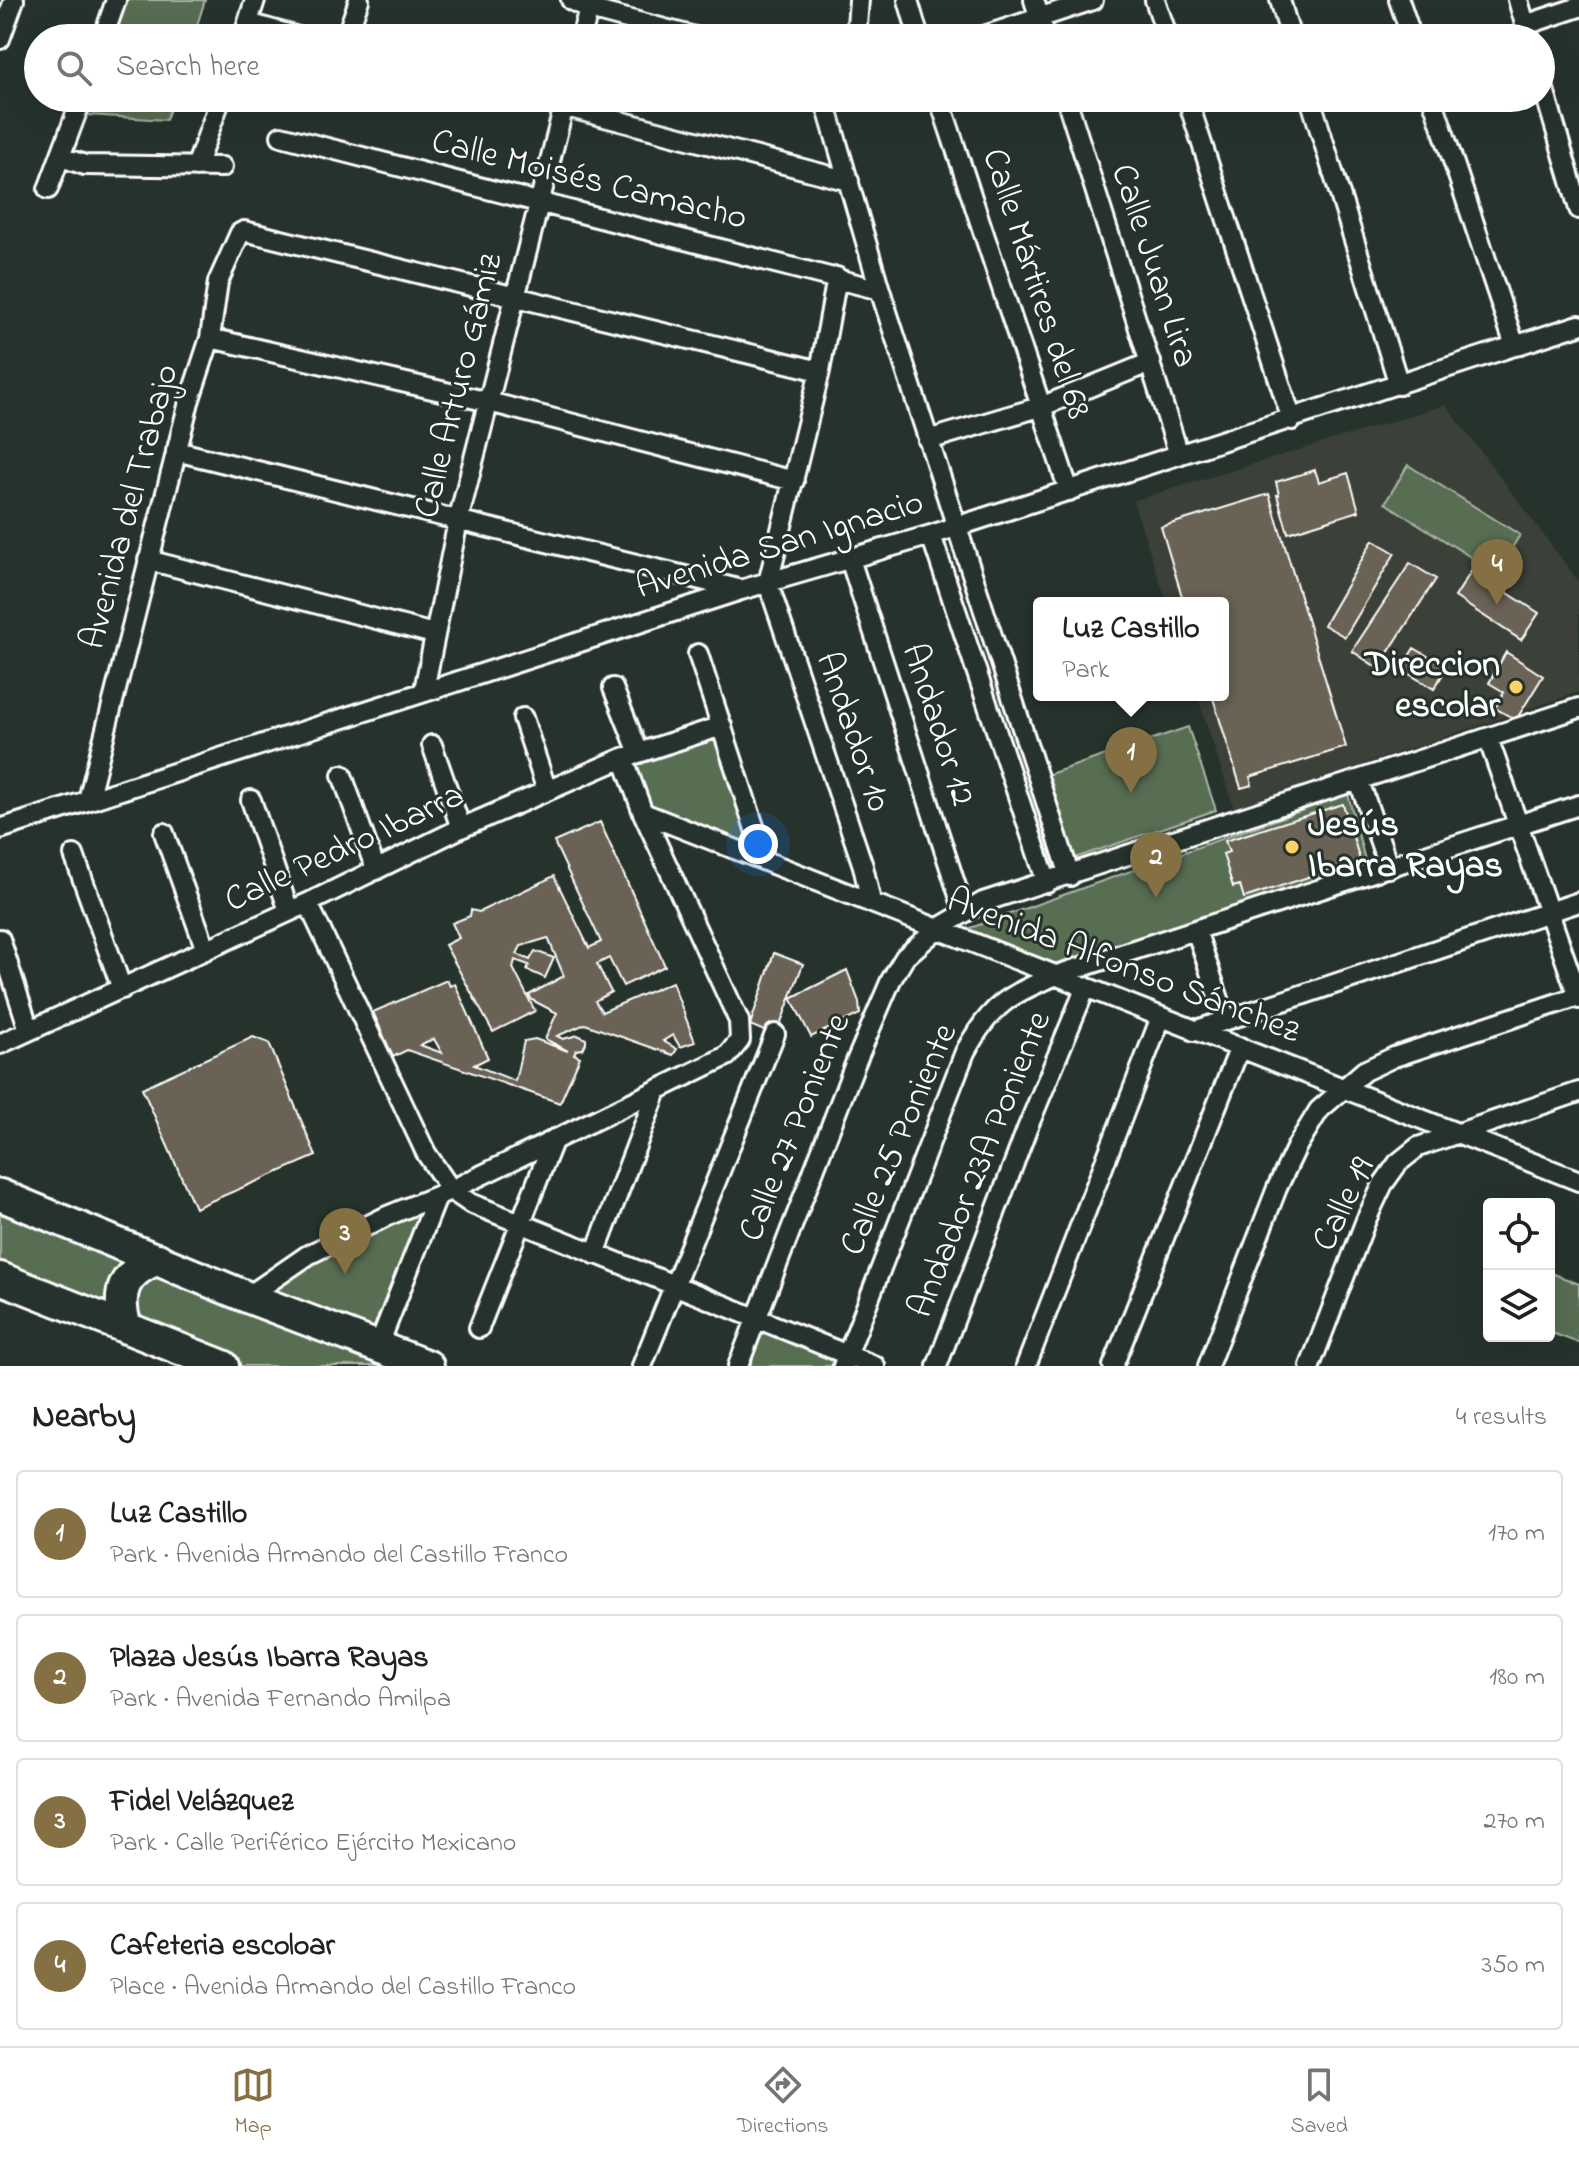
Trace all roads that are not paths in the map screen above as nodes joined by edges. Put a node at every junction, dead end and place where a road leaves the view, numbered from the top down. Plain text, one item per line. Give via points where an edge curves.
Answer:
1 (14, 0) edge
2 (116, 0) edge
3 (255, 0) edge
4 (359, 0) edge
5 (571, 0) edge
6 (859, 0) edge
7 (908, 0) edge
8 (1034, 0) edge
9 (1093, 0) edge
10 (1155, 0) edge
11 (1280, 0) edge
12 (1399, 0) edge
13 (1518, 0) edge
14 (590, 4) edge
15 (1579, 7) edge
16 (1040, 18) junction
17 (108, 24) edge
18 (247, 24) edge
19 (351, 24) edge
20 (585, 24) edge
21 (654, 24) edge
22 (857, 24) edge
23 (915, 24) edge
24 (1021, 24) edge
25 (1042, 24) edge
26 (1163, 24) edge
27 (1287, 24) edge
28 (1407, 24) edge
29 (1525, 24) edge
30 (1544, 24) edge
31 (0, 39) edge
32 (77, 112) edge
33 (216, 112) edge
34 (561, 112) edge
35 (600, 112) edge
36 (828, 112) edge
37 (944, 112) edge
38 (1071, 112) edge
39 (1192, 112) edge
40 (1314, 112) edge
41 (1437, 112) edge
42 (1551, 112) edge
43 (281, 136) dead end
44 (61, 157) junction
45 (196, 167) junction
46 (222, 167) dead end
47 (849, 181) junction
48 (48, 189) dead end
49 (538, 203) junction
50 (1579, 209) edge
51 (837, 277) junction
52 (880, 290) junction
53 (515, 297) junction
54 (1579, 325) edge
55 (210, 338) junction
56 (1515, 346) junction
57 (1151, 362) junction
58 (820, 371) junction
59 (1399, 385) junction
60 (489, 402) junction
61 (1043, 406) junction
62 (1292, 420) junction
63 (928, 440) junction
64 (176, 451) junction
65 (1179, 455) junction
66 (794, 481) junction
67 (1069, 491) junction
68 (458, 521) junction
69 (959, 525) junction
70 (931, 535) junction
71 (850, 559) junction
72 (148, 560) junction
73 (768, 583) junction
74 (741, 590) junction
75 (434, 634) junction
76 (698, 654) dead end
77 (613, 688) dead end
78 (424, 690) junction
79 (1579, 708) edge
80 (523, 718) dead end
81 (722, 726) junction
82 (1488, 738) junction
83 (432, 745) dead end
84 (631, 756) junction
85 (342, 775) dead end
86 (1359, 781) junction
87 (547, 791) junction
88 (88, 800) junction
89 (251, 800) dead end
90 (1579, 805) edge
91 (643, 813) junction
92 (1520, 824) junction
93 (461, 828) junction
94 (0, 829) edge
95 (164, 833) dead end
96 (74, 855) dead end
97 (765, 860) junction
98 (1389, 868) junction
99 (376, 870) junction
100 (1070, 876) junction
101 (1047, 883) junction
102 (871, 902) junction
103 (1579, 902) edge
104 (308, 903) junction
105 (289, 911) junction
106 (964, 911) junction
107 (1547, 912) junction
108 (937, 929) junction
109 (1196, 930) junction
110 (0, 939) edge
111 (206, 950) junction
112 (1057, 975) junction
113 (1086, 987) junction
114 (122, 989) junction
115 (1579, 997) edge
116 (1161, 1017) junction
117 (1226, 1020) junction
118 (29, 1030) junction
119 (1194, 1031) junction
120 (775, 1034) dead end
121 (0, 1044) edge
122 (1240, 1047) junction
123 (1343, 1087) junction
124 (657, 1091) junction
125 (1579, 1092) edge
126 (1459, 1132) junction
127 (554, 1139) junction
128 (1579, 1181) edge
129 (444, 1194) junction
130 (0, 1195) edge
131 (521, 1223) junction
132 (595, 1254) junction
133 (158, 1259) junction
134 (0, 1278) edge
135 (674, 1287) junction
136 (247, 1297) junction
137 (755, 1320) junction
138 (126, 1328) junction
139 (479, 1328) dead end
140 (378, 1347) junction
141 (845, 1360) edge
142 (223, 1366) edge
143 (428, 1366) edge
144 (642, 1366) edge
145 (738, 1366) edge
146 (875, 1366) edge
147 (937, 1366) edge
148 (1026, 1366) edge
149 (1113, 1366) edge
150 (1208, 1366) edge
151 (1310, 1366) edge

1 - 31 street
2 - 17 street
3 - 18 street
4 - 19 street
5 - 14 street
6 - 22 street
7 - 23 street
8 - 16 street
9 - 16 street
10 - 26 street
11 - 27 street
12 - 28 street
13 - 29 street
14 - 20 street
14 - 21 street
15 - 30 street
16 - 24 street
16 - 25 street
32 - 44 street
33 - 45 street
34 - 49 street, Calle Arturo Gámiz
35 - 47 street
36 - 47 street
37 - 61 street, Calle Mártires del 68
38 - 57 street, Calle Juan Lira
39 - 62 street
40 - 59 street
41 - 56 street
42 - 50 street
43 - 49 street, Calle Moisés Camacho
44 - 45 street via 85,165
44 - 48 street
45 - 46 street
47 - 52 street
49 - 51 street, Calle Moisés Camacho
49 - 53 street, Calle Arturo Gámiz
51 - 52 street, Calle Moisés Camacho
51 - 58 street
52 - 63 street
53 - 55 street, Avenida del Trabajo via 244,231 218,282
53 - 58 street
53 - 60 street, Calle Arturo Gámiz
54 - 56 street, Avenida San Ignacio
55 - 60 street
55 - 64 street, Avenida del Trabajo
56 - 59 street, Avenida San Ignacio
57 - 61 street
57 - 65 street, Calle Juan Lira
58 - 66 street
59 - 62 street, Avenida San Ignacio
60 - 66 street
60 - 68 street, Calle Arturo Gámiz
61 - 63 street
61 - 67 street, Calle Mártires del 68
62 - 65 street, Avenida San Ignacio
63 - 69 street
64 - 68 street
64 - 72 street, Avenida del Trabajo
65 - 67 street, Avenida San Ignacio
66 - 73 street
67 - 69 street, Avenida San Ignacio
68 - 74 street
68 - 75 street, Calle Arturo Gámiz
69 - 70 street, Avenida San Ignacio
69 - 100 street
70 - 71 street, Avenida San Ignacio
70 - 101 street
71 - 73 street, Avenida San Ignacio
71 - 106 street, Andador 12
72 - 75 street
72 - 88 street, Avenida del Trabajo
73 - 74 street, Avenida San Ignacio
73 - 102 street, Andador 10
74 - 78 street, Avenida San Ignacio
75 - 78 street, Calle Arturo Gámiz
76 - 81 street
77 - 84 street
78 - 88 street, Avenida San Ignacio
79 - 82 street, Calle 27 Poniente
80 - 87 street
81 - 84 street, Calle Pedro Ibarra
81 - 97 street
82 - 86 street, Calle 27 Poniente
82 - 92 street
83 - 93 street
84 - 87 street, Calle Pedro Ibarra
84 - 91 street
85 - 99 street
86 - 98 street
86 - 100 street, Calle 27 Poniente
87 - 93 street, Calle Pedro Ibarra
88 - 94 street, Avenida San Ignacio
89 - 105 street
90 - 92 street, Calle 25 Poniente
91 - 97 street, Avenida Alfonso Sánchez
91 - 124 street via 739,1021 740,1040 727,1056
92 - 98 street, Calle 25 Poniente
92 - 107 street
93 - 99 street, Calle Pedro Ibarra
95 - 111 street
96 - 114 street
97 - 102 street, Avenida Alfonso Sánchez
98 - 109 street, Calle 25 Poniente
99 - 104 street, Calle Pedro Ibarra
100 - 101 street, Calle 27 Poniente
101 - 106 street, Calle 27 Poniente
102 - 108 street, Avenida Alfonso Sánchez
103 - 107 street
104 - 105 street, Calle Pedro Ibarra
104 - 129 street
105 - 111 street, Calle Pedro Ibarra
106 - 108 street, Calle 27 Poniente
107 - 115 street
107 - 117 street
108 - 112 street, Avenida Alfonso Sánchez
108 - 137 street, Calle 27 Poniente via 905,957 891,980
109 - 112 street, Calle 25 Poniente
109 - 117 street
110 - 118 street
111 - 114 street, Calle Pedro Ibarra
112 - 113 street, Avenida Alfonso Sánchez
112 - 141 street, Calle 25 Poniente via 1018,990 1001,1004 965,1052
113 - 116 street, Avenida Alfonso Sánchez
113 - 147 street, Andador 23A Poniente
114 - 118 street, Calle Pedro Ibarra
115 - 123 street via 1394,1057
116 - 119 street, Avenida Alfonso Sánchez
116 - 148 street
117 - 119 street
118 - 121 street, Calle Pedro Ibarra
119 - 122 street, Avenida Alfonso Sánchez
120 - 135 street
122 - 123 street, Avenida Alfonso Sánchez
122 - 149 street
123 - 126 street, Avenida Alfonso Sánchez
123 - 150 street via 1319,1110 1297,1146
124 - 127 street
124 - 132 street
125 - 126 street, Calle 19
126 - 128 street, Avenida Alfonso Sánchez
126 - 151 street, Calle 19 via 1418,1147 1383,1184
127 - 129 street
127 - 131 street
129 - 131 street
129 - 136 street via 308,1255
129 - 140 street
130 - 133 highway
131 - 132 street
131 - 139 street
132 - 135 street
133 - 136 highway
133 - 138 highway via 133,1272 124,1288 120,1305
134 - 138 highway
135 - 137 street
135 - 144 street
136 - 140 highway
137 - 141 street
137 - 145 street, Calle 27 Poniente
138 - 142 highway
140 - 143 highway
141 - 146 street

